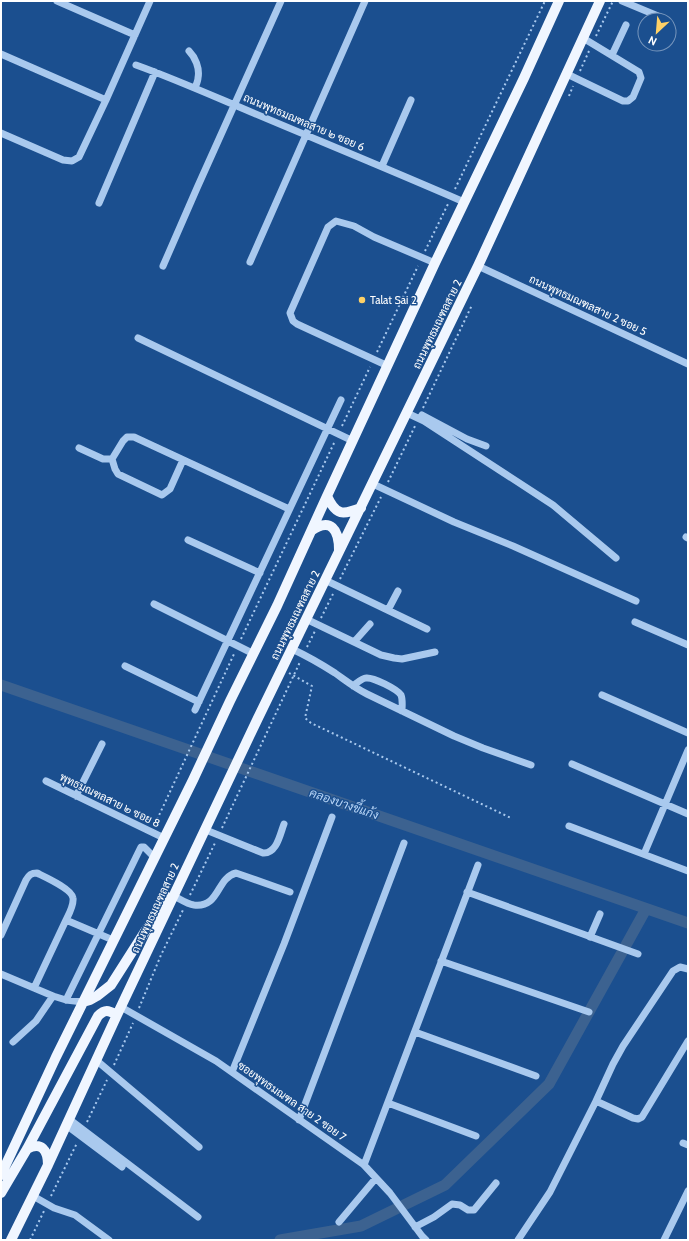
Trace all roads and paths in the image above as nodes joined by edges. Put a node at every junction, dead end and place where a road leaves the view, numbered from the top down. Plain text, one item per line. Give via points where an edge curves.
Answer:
1 (57, 1) edge
2 (150, 1) edge
3 (281, 1) edge
4 (365, 1) edge
5 (545, 1) edge
6 (559, 1) edge
7 (600, 1) edge
8 (622, 1) edge
9 (648, 12) edge
10 (626, 25) dead end
11 (135, 35) junction
12 (583, 38) junction
13 (189, 51) dead end
14 (1, 54) edge
15 (612, 55) junction
16 (136, 64) dead end
17 (155, 72) junction
18 (567, 74) junction
19 (195, 88) junction
20 (106, 100) junction
21 (411, 100) dead end
22 (234, 105) junction
23 (1, 133) edge
24 (306, 135) junction
25 (382, 166) junction
26 (451, 197) junction
27 (464, 202) junction
28 (99, 203) dead end
29 (422, 258) junction
30 (250, 262) dead end
31 (435, 263) junction
32 (163, 266) dead end
33 (478, 266) junction
34 (138, 338) dead end
35 (373, 360) junction
36 (688, 364) edge
37 (388, 366) junction
38 (341, 400) dead end
39 (408, 411) junction
40 (327, 429) junction
41 (338, 433) junction
42 (353, 441) junction
43 (486, 446) dead end
44 (79, 448) dead end
45 (112, 459) junction
46 (183, 460) junction
47 (373, 484) junction
48 (327, 496) junction
49 (361, 508) junction
50 (290, 509) junction
51 (311, 531) junction
52 (188, 540) dead end
53 (339, 550) junction
54 (616, 558) dead end
55 (260, 573) junction
56 (325, 580) junction
57 (398, 591) dead end
58 (636, 601) dead end
59 (154, 604) dead end
60 (388, 610) junction
61 (306, 619) junction
62 (635, 622) dead end
63 (370, 624) dead end
64 (427, 629) dead end
65 (227, 641) junction
66 (354, 642) junction
67 (688, 645) edge
68 (237, 646) junction
69 (292, 649) junction
70 (435, 652) dead end
71 (254, 654) junction
72 (125, 666) dead end
73 (282, 669) junction
74 (353, 686) junction
75 (285, 692) dead end
76 (602, 695) dead end
77 (199, 702) junction
78 (195, 710) dead end
79 (402, 711) junction
80 (688, 732) edge
81 (102, 744) dead end
82 (688, 750) edge
83 (572, 764) dead end
84 (531, 765) dead end
85 (46, 781) dead end
86 (175, 781) dead end
87 (76, 796) junction
88 (664, 804) junction
89 (231, 807) dead end
90 (688, 814) edge
91 (332, 817) dead end
92 (511, 818) dead end
93 (284, 824) dead end
94 (569, 826) dead end
95 (206, 830) junction
96 (164, 838) junction
97 (404, 843) dead end
98 (644, 854) junction
99 (155, 858) junction
100 (190, 862) junction
101 (478, 865) dead end
102 (688, 871) edge
103 (290, 892) dead end
104 (467, 892) junction
105 (174, 896) junction
106 (600, 914) dead end
107 (66, 920) junction
108 (98, 933) junction
109 (1, 935) edge
110 (590, 936) junction
111 (114, 940) junction
112 (638, 954) dead end
113 (441, 961) junction
114 (688, 969) edge
115 (1, 974) edge
116 (34, 988) junction
117 (53, 996) junction
118 (66, 1000) junction
119 (83, 1002) junction
120 (119, 1011) junction
121 (589, 1012) dead end
122 (415, 1032) junction
123 (688, 1041) edge
124 (13, 1042) dead end
125 (96, 1060) junction
126 (232, 1072) junction
127 (536, 1076) dead end
128 (596, 1101) junction
129 (388, 1103) junction
130 (299, 1120) junction
131 (68, 1122) junction
132 (476, 1136) dead end
133 (199, 1147) dead end
134 (27, 1149) junction
135 (48, 1165) junction
136 (364, 1165) junction
137 (122, 1166) dead end
138 (1, 1175) edge
139 (376, 1178) junction
140 (496, 1183) dead end
141 (688, 1191) edge
142 (1, 1193) edge
143 (33, 1196) junction
144 (198, 1216) dead end
145 (339, 1222) dead end
146 (415, 1227) junction
147 (422, 1239) edge
148 (11, 1240) edge
149 (109, 1240) edge
150 (518, 1240) edge
151 (664, 1240) edge

1 - 11 street
2 - 11 street
3 - 22 street
4 - 24 street
5 - 26 path
6 - 27 main road, ถนนพุทธมณฑลสาย 2
7 - 12 main road, ถนนพุทธมณฑลสาย 2
8 - 9 street
10 - 15 street
11 - 20 street
12 - 15 street
12 - 18 main road, ถนนพุทธมณฑลสาย 2
13 - 19 street via 195,57 199,78
14 - 20 street
15 - 18 street via 641,74 631,100 623,101
16 - 17 street, ถนนพุทธมณฑลสาย ๒ ซอย 6
17 - 19 street, ถนนพุทธมณฑลสาย ๒ ซอย 6
17 - 28 street
18 - 33 main road, ถนนพุทธมณฑลสาย 2
19 - 22 street, ถนนพุทธมณฑลสาย ๒ ซอย 6
20 - 23 street via 79,157 72,162
21 - 25 street
22 - 24 street, ถนนพุทธมณฑลสาย ๒ ซอย 6
22 - 32 street
24 - 25 street, ถนนพุทธมณฑลสาย ๒ ซอย 6
24 - 30 street
25 - 26 street, ถนนพุทธมณฑลสาย ๒ ซอย 6
26 - 27 street, ถนนพุทธมณฑลสาย ๒ ซอย 6
26 - 29 path
27 - 31 main road, ถนนพุทธมณฑลสาย 2
29 - 31 street
29 - 35 path
29 - 35 street via 336,220 328,227 290,313 297,324
31 - 37 main road, ถนนพุทธมณฑลสาย 2
33 - 36 street, ถนนพุทธมณฑลสาย 2 ซอย 5
33 - 39 main road, ถนนพุทธมณฑลสาย 2
34 - 40 street
35 - 37 street
35 - 41 path
37 - 42 main road, ถนนพุทธมณฑลสาย 2
38 - 40 street
39 - 43 street
39 - 47 main road, ถนนพุทธมณฑลสาย 2
39 - 54 street via 553,506
40 - 41 street
40 - 50 street
41 - 42 street
41 - 68 path
42 - 48 main road, ถนนพุทธมณฑลสาย 2
44 - 45 street via 103,459
45 - 46 street via 127,437 134,437
45 - 46 street via 118,474 162,495 170,489
46 - 50 street
47 - 49 main road, ถนนพุทธมณฑลสาย 2
47 - 58 street
48 - 49 main road via 330,504 342,513
48 - 51 main road, ถนนพุทธมณฑลสาย 2
49 - 53 main road, ถนนพุทธมณฑลสาย 2
50 - 55 street
51 - 53 main road via 318,526 328,526 339,537
51 - 71 main road, ถนนพุทธมณฑลสาย 2
52 - 55 street
53 - 56 main road, ถนนพุทธมณฑลสาย 2
55 - 65 street
56 - 60 street
56 - 61 main road, ถนนพุทธมณฑลสาย 2
57 - 60 street
59 - 65 street
60 - 64 street
61 - 66 street
61 - 69 main road, ถนนพุทธมณฑลสาย 2
62 - 67 street
63 - 66 street
65 - 68 street
65 - 77 street
66 - 70 street via 381,655 402,659
68 - 71 street
68 - 86 path
69 - 73 main road, ถนนพุทธมณฑลสาย 2
69 - 74 street
71 - 96 main road, ถนนพุทธมณฑลสาย 2
72 - 77 street
73 - 92 path via 312,686 305,718 311,723
73 - 95 main road, ถนนพุทธมณฑลสาย 2
74 - 79 street
74 - 79 street via 365,678 385,684 401,695
75 - 89 path
76 - 80 street
77 - 78 street
79 - 84 street via 454,736
81 - 87 street
82 - 88 street
83 - 88 street
85 - 87 street, พุทธมณฑลสาย ๒ ซอย 8
87 - 96 street, พุทธมณฑลสาย ๒ ซอย 8
88 - 90 street
88 - 98 street
91 - 126 street via 282,950
93 - 95 street via 272,852 268,853
94 - 98 street
95 - 100 main road, ถนนพุทธมณฑลสาย 2
96 - 99 main road, ถนนพุทธมณฑลสาย 2
97 - 130 street
98 - 102 street
99 - 108 street via 141,847
99 - 111 main road, ถนนพุทธมณฑลสาย 2
100 - 105 main road, ถนนพุทธมณฑลสาย 2
100 - 119 main road via 111,985 97,996
101 - 104 street
103 - 105 street via 232,874 213,899 205,904 194,905
104 - 110 street
104 - 113 street
105 - 120 main road, ถนนพุทธมณฑลสาย 2
106 - 110 street
107 - 108 street
107 - 109 street via 74,897 70,891 33,873 26,880
107 - 116 street
108 - 111 street
108 - 118 street
110 - 112 street
111 - 119 main road, ถนนพุทธมณฑลสาย 2
113 - 121 street
113 - 122 street
114 - 128 street via 680,967 673,971 623,1046
115 - 116 street
116 - 117 street
117 - 118 street
117 - 124 street via 36,1021
118 - 119 street
119 - 138 main road, ถนนพุทธมณฑลสาย 2
120 - 125 main road, ถนนพุทธมณฑลสาย 2
120 - 126 street, ซอยพุทธมณฑล สาย 2 ซอย 7 via 216,1061
120 - 134 main road via 102,1012 98,1016
122 - 127 street
122 - 129 street
123 - 128 street via 642,1117 633,1118
125 - 131 main road, ถนนพุทธมณฑลสาย 2
125 - 133 street
126 - 130 street, ซอยพุทธมณฑล สาย 2 ซอย 7
128 - 150 street via 550,1192
129 - 132 street
129 - 136 street
130 - 136 street, ซอยพุทธมณฑล สาย 2 ซอย 7
131 - 135 main road, ถนนพุทธมณฑลสาย 2
131 - 137 street
131 - 144 street
134 - 135 main road via 33,1145 41,1147 47,1153
134 - 142 main road
135 - 143 main road, ถนนพุทธมณฑลสาย 2
136 - 139 street, ซอยพุทธมณฑล สาย 2 ซอย 7
139 - 145 street
139 - 146 street, ซอยพุทธมณฑล สาย 2 ซอย 7
140 - 146 street via 474,1210 452,1204
141 - 151 street
143 - 148 main road, ถนนพุทธมณฑลสาย 2
143 - 149 street via 54,1208 76,1215
146 - 147 street, ซอยพุทธมณฑล สาย 2 ซอย 7

